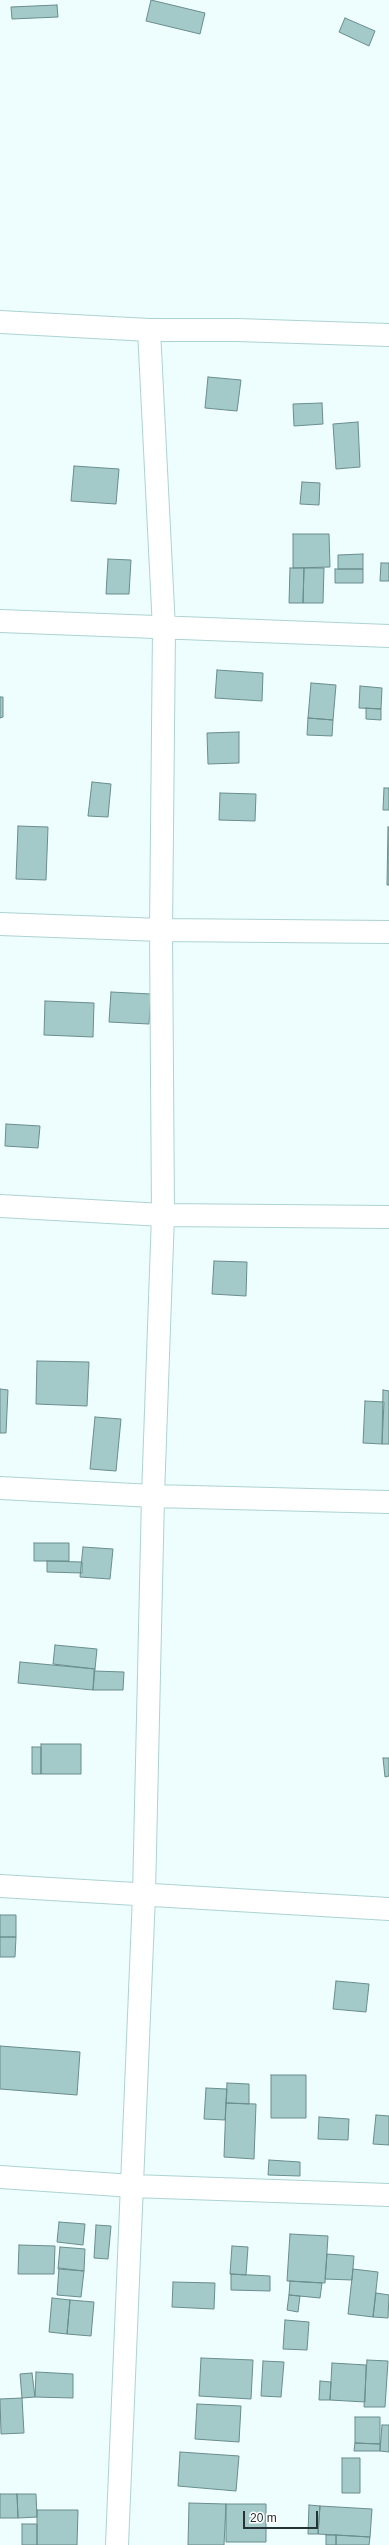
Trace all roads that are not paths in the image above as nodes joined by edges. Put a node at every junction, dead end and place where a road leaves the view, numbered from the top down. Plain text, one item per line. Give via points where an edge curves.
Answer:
1 (0, 322) edge
2 (149, 330) junction
3 (389, 335) edge
4 (0, 621) edge
5 (164, 629) junction
6 (389, 636) edge
7 (0, 924) edge
8 (161, 930) junction
9 (389, 932) edge
10 (0, 1206) edge
11 (163, 1215) junction
12 (389, 1217) edge
13 (0, 1488) edge
14 (152, 1496) junction
15 (389, 1502) edge
16 (0, 1886) edge
17 (144, 1895) junction
18 (389, 1909) edge
19 (0, 2176) edge
20 (133, 2186) junction
21 (389, 2195) edge
22 (118, 2545) edge

1 - 2 street
2 - 3 street
2 - 5 street
4 - 5 street
5 - 6 street
5 - 8 street
7 - 8 street
8 - 9 street
8 - 11 street
10 - 11 street
11 - 12 street
11 - 14 street
13 - 14 street
14 - 15 street
14 - 17 street
16 - 17 street
17 - 18 street
17 - 20 street
19 - 20 street
20 - 21 street
20 - 22 street

